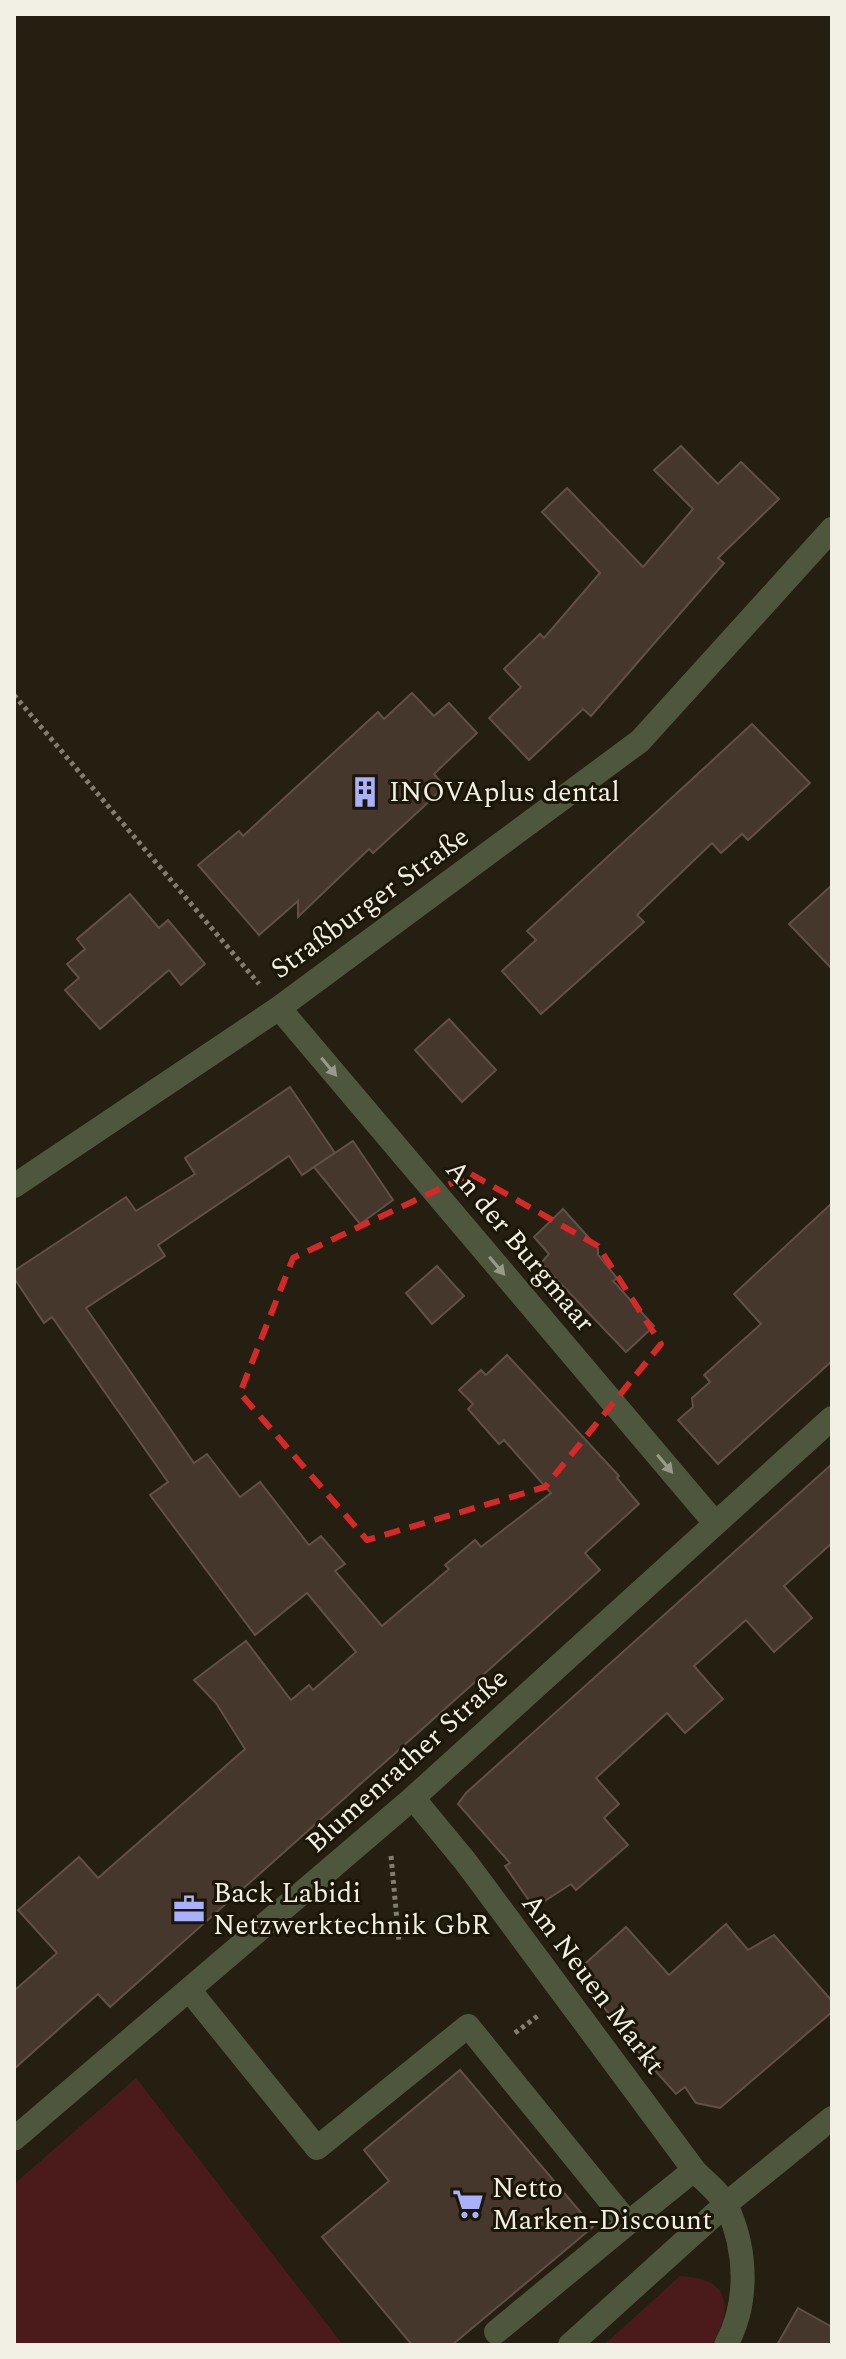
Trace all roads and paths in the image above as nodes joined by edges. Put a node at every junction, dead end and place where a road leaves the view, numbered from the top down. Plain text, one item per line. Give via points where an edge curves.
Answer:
1 (832, 529) edge
2 (14, 695) edge
3 (279, 1008) junction
4 (14, 1186) edge
5 (832, 1418) edge
6 (715, 1523) junction
7 (413, 1798) junction
8 (383, 1824) junction
9 (399, 1942) dead end
10 (190, 1991) junction
11 (564, 1995) junction
12 (489, 2053) junction
13 (832, 2118) edge
14 (14, 2139) edge
15 (694, 2170) junction
16 (726, 2204) junction
17 (628, 2223) junction
18 (496, 2332) dead end
19 (570, 2345) edge
20 (726, 2345) edge

1 - 3 street, Straßburger Straße via 640,741
2 - 3 path
3 - 4 street, Straßburger Straße
3 -> 6 street, An der Burgmaar
5 - 6 street, Blumenrather Straße
6 - 7 street, Blumenrather Straße
7 - 8 street, Blumenrather Straße
7 - 11 street, Am Neuen Markt
8 - 9 path via 395,1870
8 - 10 street, Blumenrather Straße
10 - 12 street via 317,2148 468,2026
10 - 14 street, Blumenrather Straße
11 - 12 path
11 - 15 street, Am Neuen Markt
12 - 17 street
13 - 16 street
15 - 16 street, Am Neuen Markt
15 - 17 street
16 - 19 street
16 - 20 street via 744,2262 738,2322
17 - 18 street

